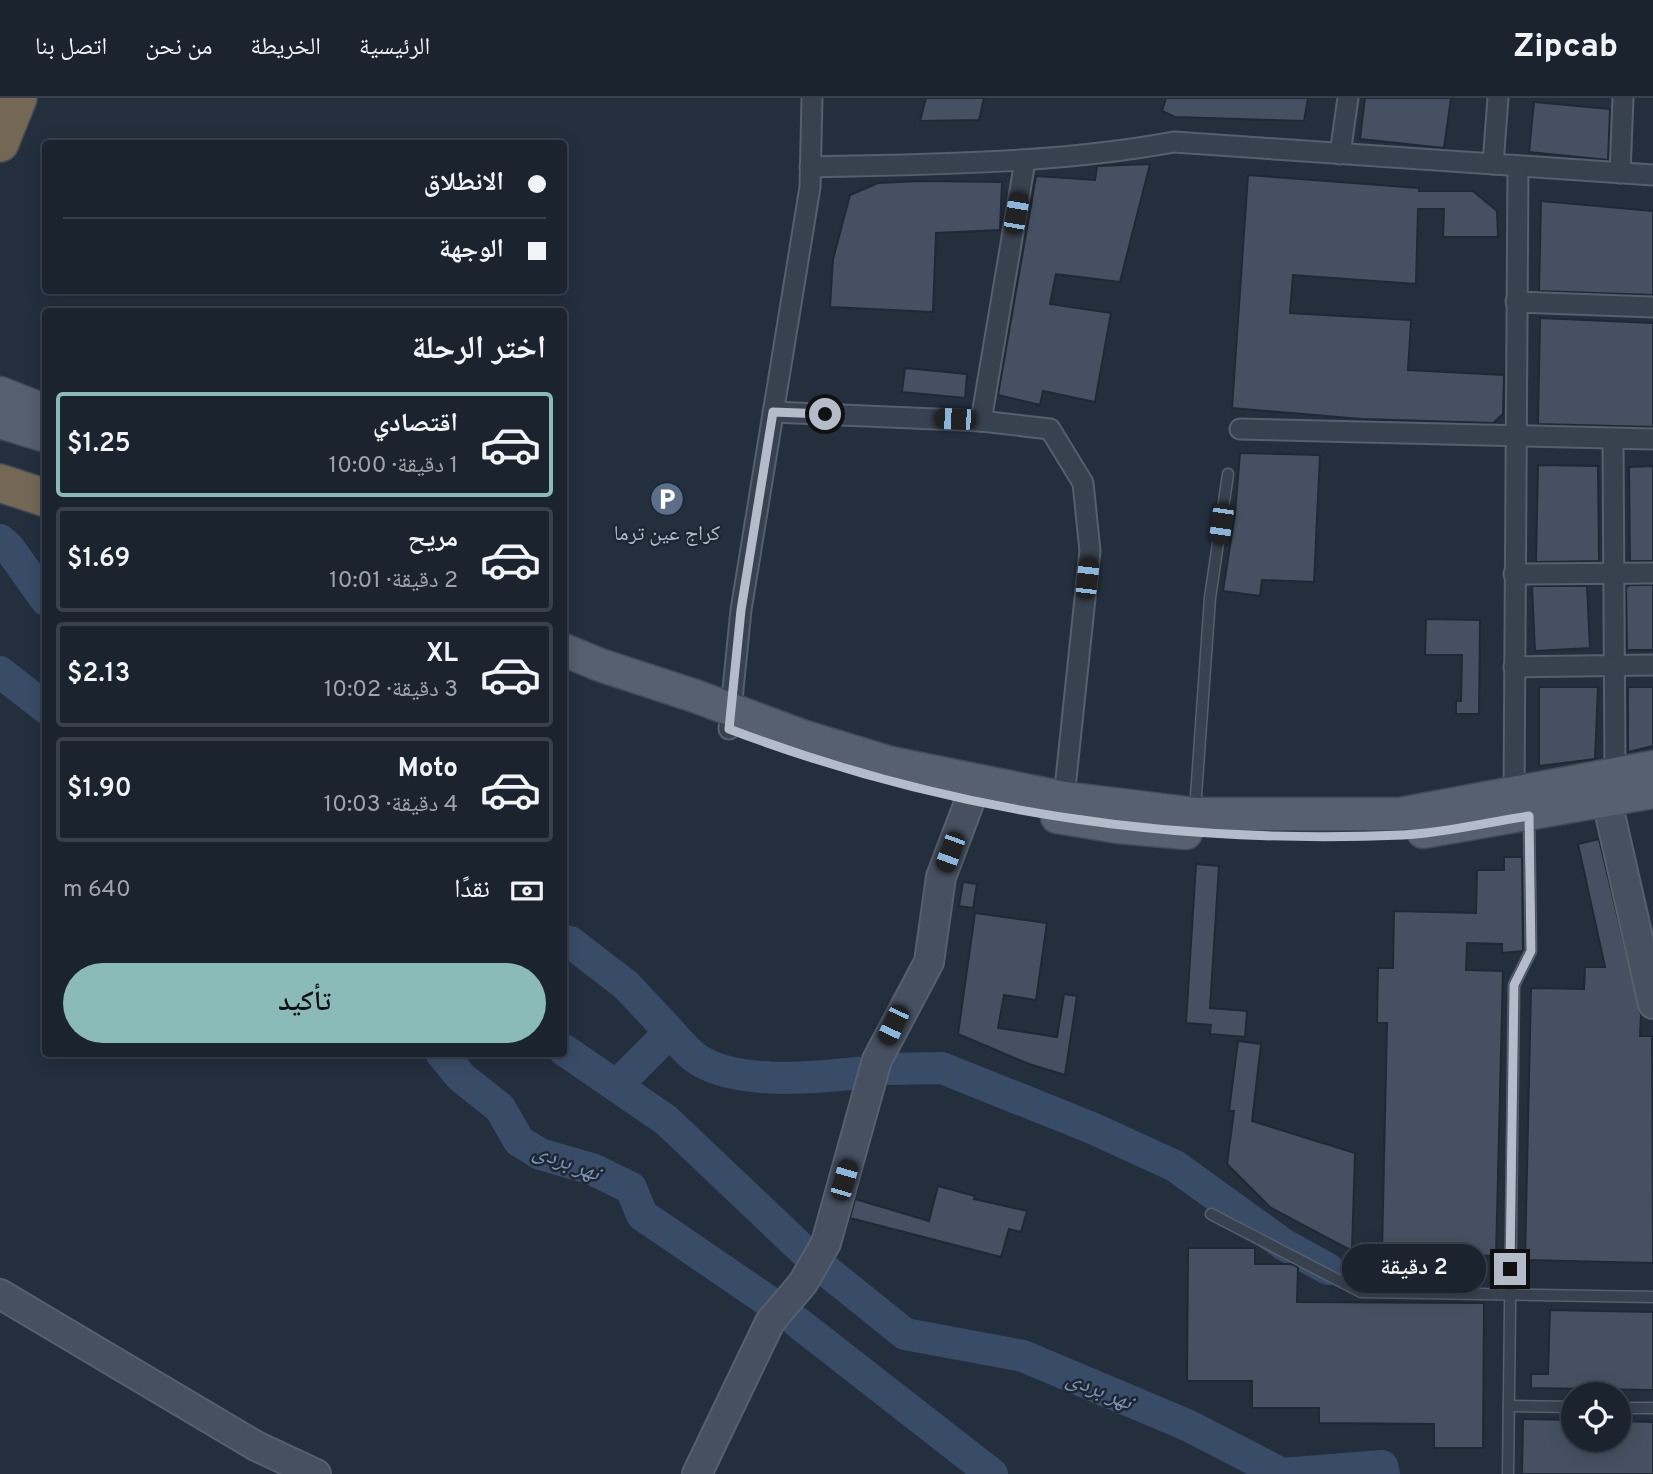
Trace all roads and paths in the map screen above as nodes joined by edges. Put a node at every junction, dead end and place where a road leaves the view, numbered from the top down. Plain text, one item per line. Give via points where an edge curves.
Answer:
1 (18, 98) edge
2 (812, 98) edge
3 (1348, 98) edge
4 (1497, 98) edge
5 (1623, 98) edge
6 (0, 143) edge
7 (1340, 153) junction
8 (1025, 161) junction
9 (1493, 164) junction
10 (1518, 166) junction
11 (810, 167) junction
12 (1620, 173) junction
13 (1653, 175) edge
14 (1516, 302) junction
15 (1653, 307) edge
16 (0, 393) edge
17 (42, 409) edge
18 (773, 412) junction
19 (981, 421) junction
20 (0, 422) edge
21 (1240, 429) dead end
22 (42, 435) edge
23 (1514, 436) junction
24 (1613, 439) junction
25 (1653, 439) edge
26 (1228, 474) dead end
27 (0, 483) edge
28 (42, 497) edge
29 (1613, 573) junction
30 (1653, 573) edge
31 (1514, 574) junction
32 (567, 651) edge
33 (1653, 665) edge
34 (1613, 666) junction
35 (1514, 667) junction
36 (567, 669) edge
37 (730, 719) junction
38 (1653, 767) edge
39 (1611, 788) junction
40 (973, 791) junction
41 (1653, 792) edge
42 (1064, 798) junction
43 (1521, 806) junction
44 (1195, 814) junction
45 (1653, 1004) edge
46 (1211, 1214) dead end
47 (0, 1294) edge
48 (1510, 1294) junction
49 (1653, 1297) edge
50 (1509, 1406) junction
51 (1561, 1407) edge
52 (1631, 1408) edge
53 (1653, 1408) edge
54 (316, 1474) edge
55 (697, 1474) edge
56 (1508, 1474) edge

1 - 6 highway
2 - 11 street
3 - 7 street
4 - 9 street
5 - 12 street
7 - 8 street via 1174,142 1111,154
7 - 9 street
8 - 11 street
8 - 19 street
9 - 10 street
10 - 12 street
10 - 14 street
11 - 18 street
12 - 13 street
14 - 15 street
14 - 23 street
16 - 17 main road
18 - 19 street
18 - 37 street via 741,610
19 - 42 street via 1050,429 1083,483 1090,551
20 - 22 main road
21 - 23 street
23 - 24 street
23 - 31 street
24 - 25 street
24 - 29 street
26 - 44 lane via 1210,598
27 - 28 highway
29 - 30 street
29 - 31 street
29 - 34 street
31 - 35 street
32 - 37 main road
33 - 34 street
34 - 35 street
34 - 39 street
35 - 43 street
36 - 37 main road
37 - 40 main road via 841,748
38 - 39 main road
39 - 41 main road
39 - 43 main road
39 - 45 street
40 - 42 main road
40 - 43 main road via 1118,827 1245,836 1401,835
40 - 55 street via 941,877 929,962 877,1060 826,1243 803,1283 769,1322
42 - 44 main road
43 - 44 main road via 1365,816
43 - 48 lane via 1531,951 1514,985
46 - 48 lane via 1361,1292
47 - 54 street via 256,1446
48 - 49 lane
48 - 50 lane
50 - 51 lane
50 - 56 lane
52 - 53 lane

